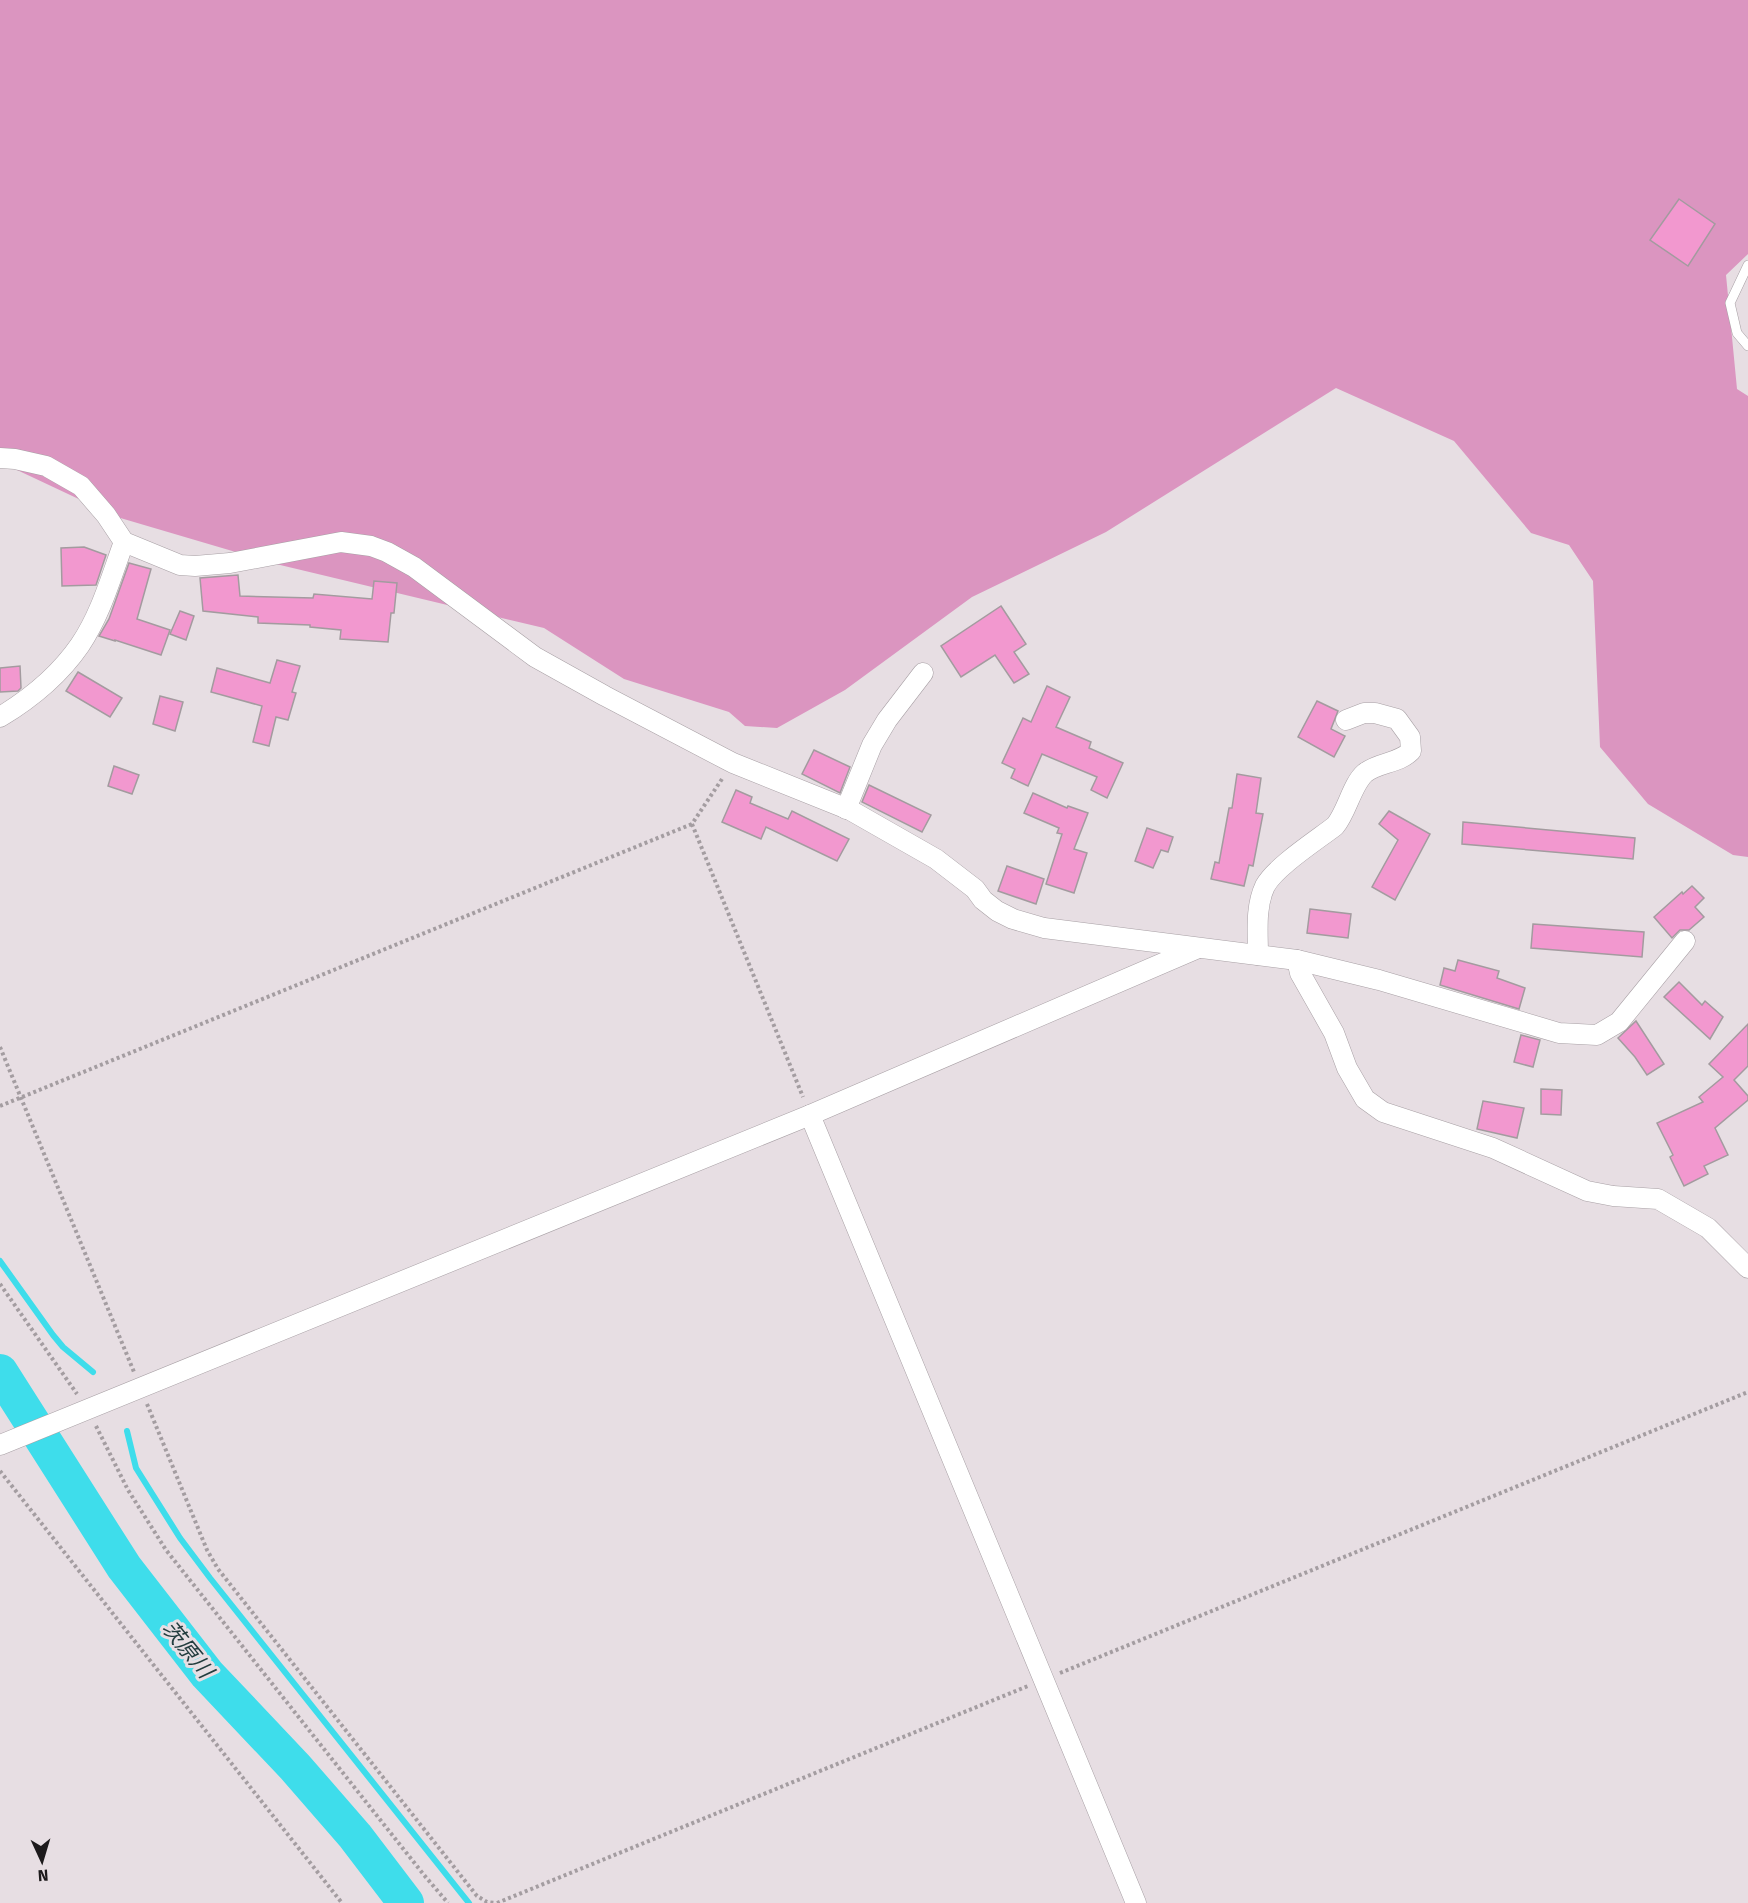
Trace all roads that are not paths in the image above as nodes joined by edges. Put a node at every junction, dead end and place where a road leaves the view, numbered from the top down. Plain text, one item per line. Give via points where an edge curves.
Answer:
1 (1748, 265) edge
2 (1748, 346) edge
3 (0, 458) edge
4 (124, 542) junction
5 (923, 673) dead end
6 (0, 717) edge
7 (1346, 720) dead end
8 (846, 809) junction
9 (1685, 941) dead end
10 (1198, 948) junction
11 (1258, 955) junction
12 (1297, 960) junction
13 (810, 1115) junction
14 (1748, 1268) edge
15 (0, 1445) edge
16 (1136, 1903) edge

1 - 2 lane via 1730,303 1737,333
3 - 4 street via 46,466 81,486
4 - 6 street via 102,603 80,644 63,667
4 - 8 street via 180,565 195,566 251,560 341,542 371,546 414,567 535,657 605,696 733,763
5 - 8 street via 876,738
7 - 11 street via 1364,713 1397,719 1410,737 1411,751 1405,758 1363,774 1335,826 1266,885 1258,915
8 - 10 street via 936,859 975,889 983,900 1013,919 1044,928
9 - 12 street via 1619,1022 1597,1035 1559,1033
10 - 11 street
10 - 13 street
11 - 12 street
12 - 14 street via 1347,1068 1365,1099 1383,1112 1493,1148 1587,1191 1658,1200 1708,1228
13 - 15 street
13 - 16 street

